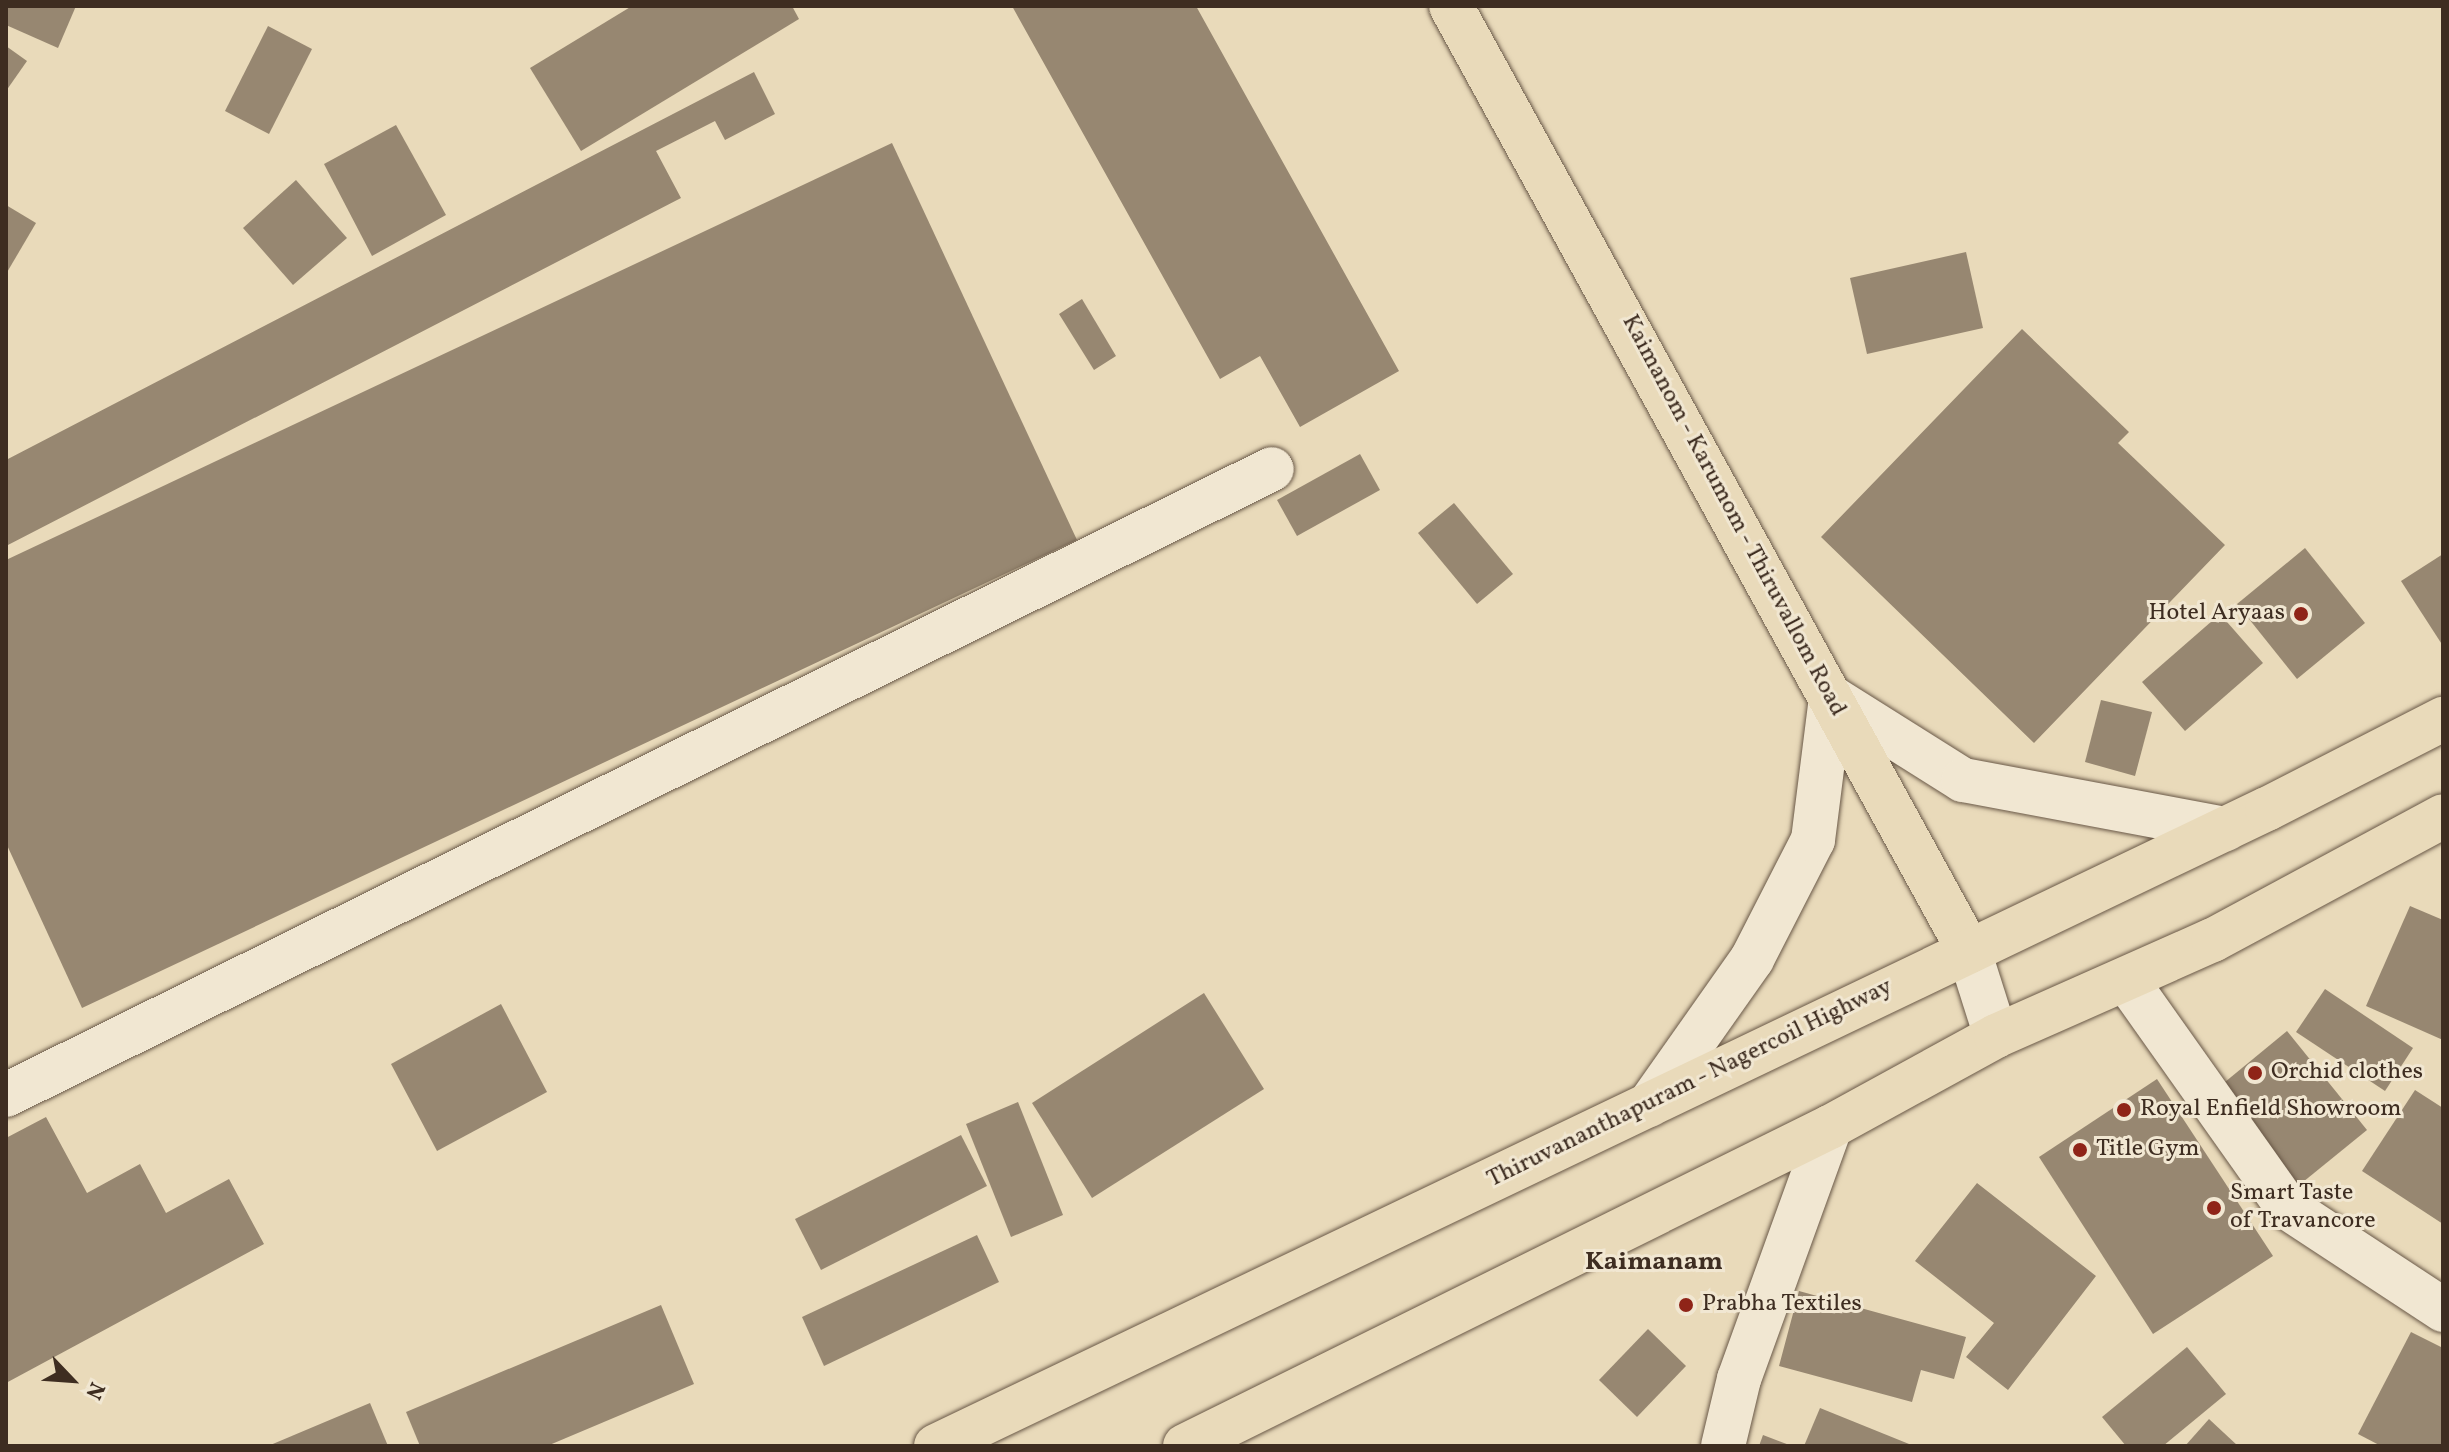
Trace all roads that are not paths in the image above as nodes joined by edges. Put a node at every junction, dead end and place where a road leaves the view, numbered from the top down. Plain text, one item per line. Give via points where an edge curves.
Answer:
1 (1451, 6) edge
2 (1272, 469) dead end
3 (1831, 697) junction
4 (2443, 719) edge
5 (2443, 816) edge
6 (2225, 829) junction
7 (1969, 951) junction
8 (2127, 981) junction
9 (1996, 1036) junction
10 (6, 1095) edge
11 (1649, 1105) junction
12 (1830, 1127) junction
13 (2443, 1310) edge
14 (936, 1446) edge
15 (1185, 1446) edge
16 (1723, 1446) edge

1 - 3 main road, Kaimanom - Karumom - Thiruvallom Road
2 - 10 street
3 - 6 street via 1963,780
3 - 7 main road, Kaimanom - Karumom - Thiruvallom Road
3 - 11 street via 1813,840 1752,959
4 - 6 main road, Thiruvananthapuram - Nagercoil Highway
5 - 8 main road via 2341,874
6 - 7 main road, Thiruvananthapuram - Nagercoil Highway
7 - 9 street, Kaimanom - Karumom - Thiruvallom Road
7 - 11 main road, Thiruvananthapuram - Nagercoil Highway
8 - 9 main road
8 - 13 street via 2288,1208
9 - 12 main road
11 - 14 main road, Thiruvananthapuram - Nagercoil Highway
12 - 15 main road
12 - 16 street via 1739,1379

